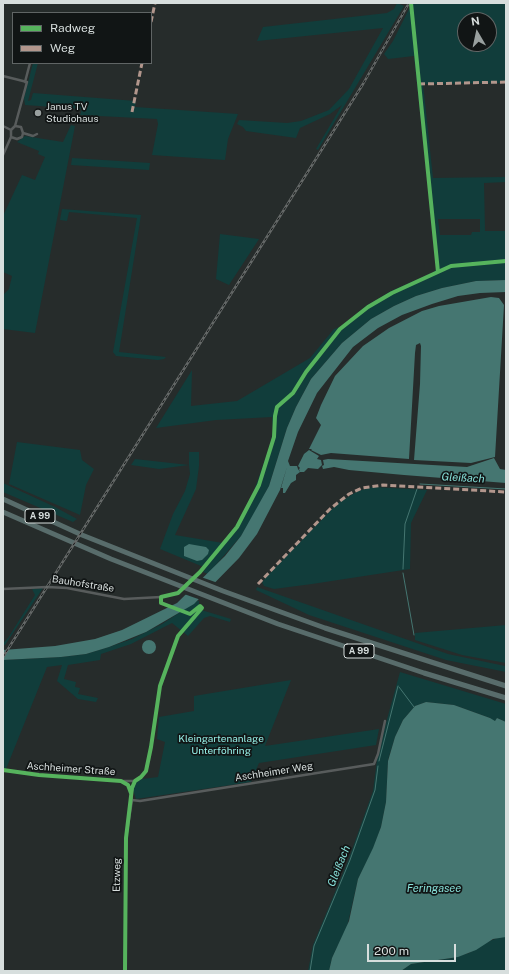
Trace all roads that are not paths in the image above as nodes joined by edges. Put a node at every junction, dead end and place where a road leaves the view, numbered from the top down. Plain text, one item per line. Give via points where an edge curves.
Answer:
1 (30, 64) edge
2 (3, 76) edge
3 (25, 82) junction
4 (3, 126) edge
5 (15, 126) junction
6 (11, 130) junction
7 (23, 133) junction
8 (37, 134) dead end
9 (12, 137) junction
10 (3, 155) edge
11 (3, 500) edge
12 (3, 512) edge
13 (3, 589) edge
14 (161, 597) dead end
15 (506, 686) edge
16 (506, 698) edge
17 (385, 722) dead end
18 (3, 770) edge
19 (121, 781) junction
20 (131, 793) junction
21 (132, 800) junction
22 (125, 971) edge

1 - 3 street
2 - 3 street
3 - 5 street
4 - 6 street
5 - 6 street
5 - 7 street via 21,128
6 - 9 street
7 - 8 street via 33,136
7 - 9 street via 22,137 17,139
9 - 10 street
11 - 15 highway, A 99 via 223,591 325,628
12 - 16 highway, A 99 via 76,545 278,624
13 - 14 street, Bauhofstraße via 52,587 124,599
17 - 21 street, Aschheimer Weg via 374,764 140,801
18 - 19 street, Aschheimer Straße
19 - 20 street, Aschheimer Straße via 128,785
19 - 20 street, Etzweg via 135,781
20 - 21 street, Etzweg
21 - 22 street, Etzweg via 126,838

